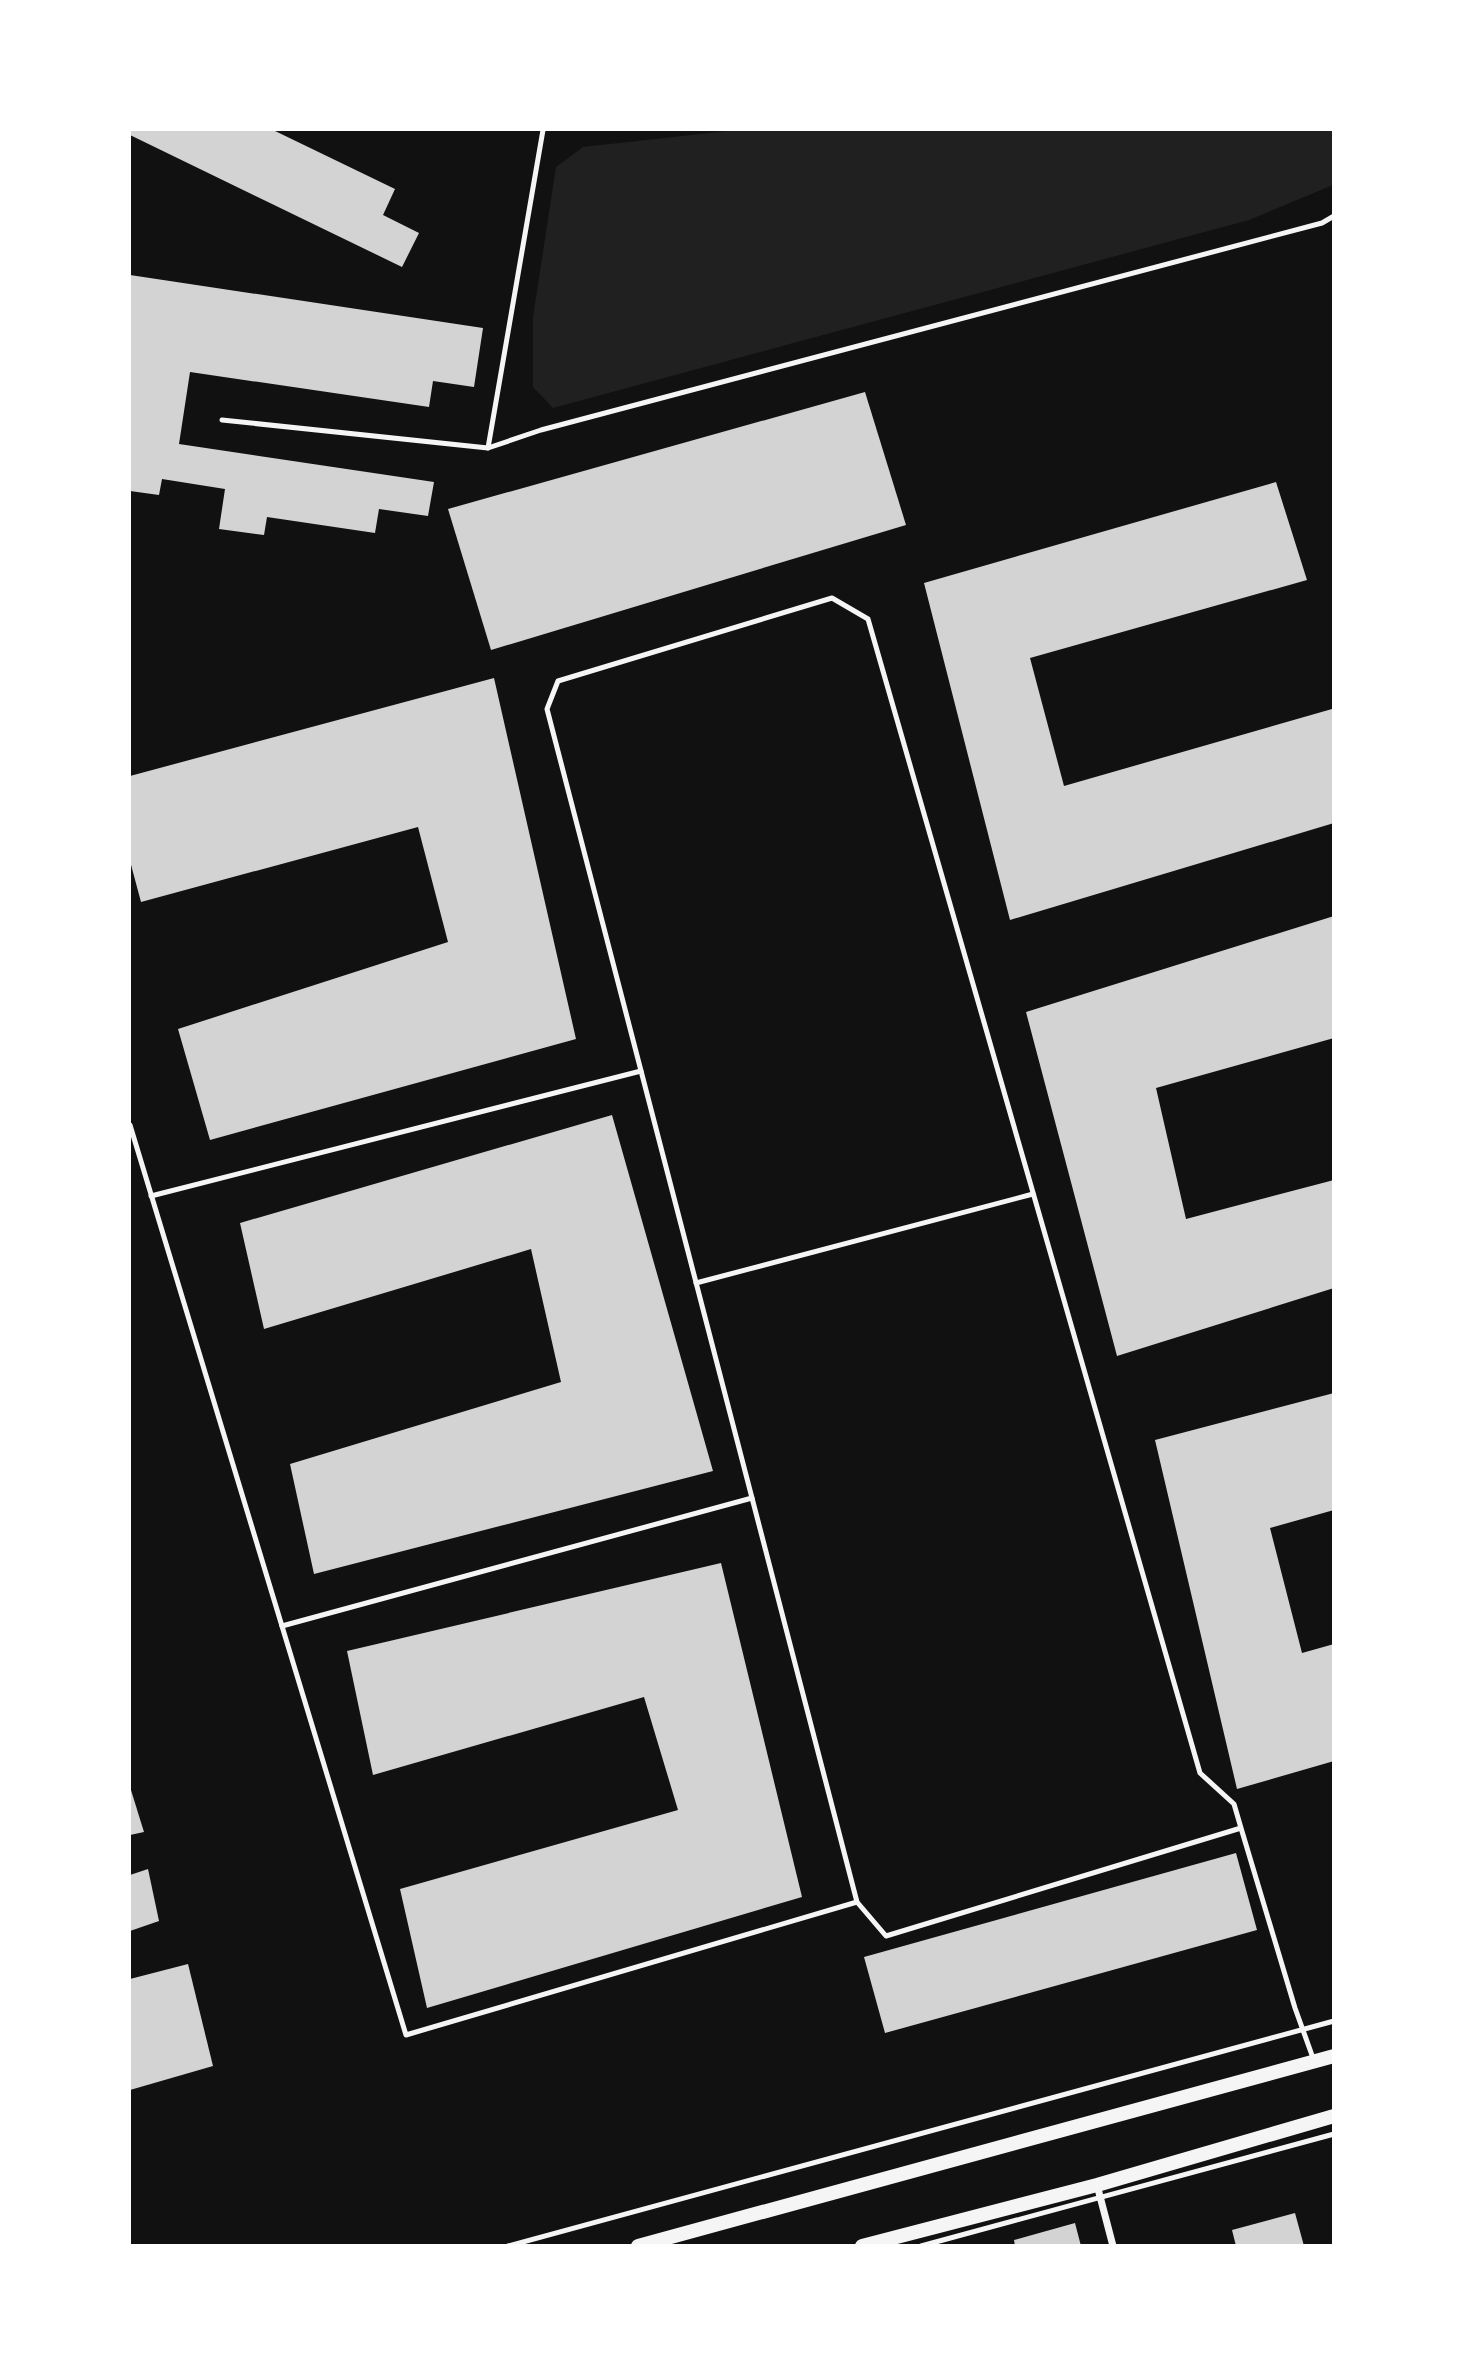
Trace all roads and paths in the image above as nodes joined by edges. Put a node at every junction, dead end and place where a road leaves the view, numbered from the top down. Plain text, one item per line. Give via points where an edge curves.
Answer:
1 (543, 130) edge
2 (1334, 216) edge
3 (222, 420) dead end
4 (488, 448) junction
5 (641, 1071) junction
6 (130, 1125) edge
7 (1033, 1194) junction
8 (151, 1196) junction
9 (696, 1283) junction
10 (752, 1498) junction
11 (282, 1626) junction
12 (1241, 1828) junction
13 (856, 1902) junction
14 (1334, 2021) edge
15 (1303, 2030) junction
16 (1334, 2056) edge
17 (1314, 2061) junction
18 (1334, 2116) edge
19 (1334, 2134) edge
20 (1098, 2191) junction
21 (508, 2245) edge
22 (638, 2245) edge
23 (862, 2245) edge
24 (921, 2245) edge
25 (1113, 2245) edge

1 - 4 lane
2 - 4 lane via 1322,223
3 - 4 lane
5 - 7 lane via 547,709 558,681 832,598 868,619
5 - 8 lane
5 - 9 lane
6 - 8 lane
7 - 9 lane
7 - 12 lane via 1200,1773 1234,1804
8 - 11 lane
9 - 10 lane
10 - 11 lane
10 - 13 lane
11 - 13 lane via 406,2035
12 - 13 lane via 886,1936
12 - 15 lane
14 - 15 lane
15 - 17 lane
15 - 21 lane
16 - 17 main road
17 - 22 main road
18 - 20 main road
19 - 20 lane
20 - 23 main road
20 - 24 lane
20 - 25 street

